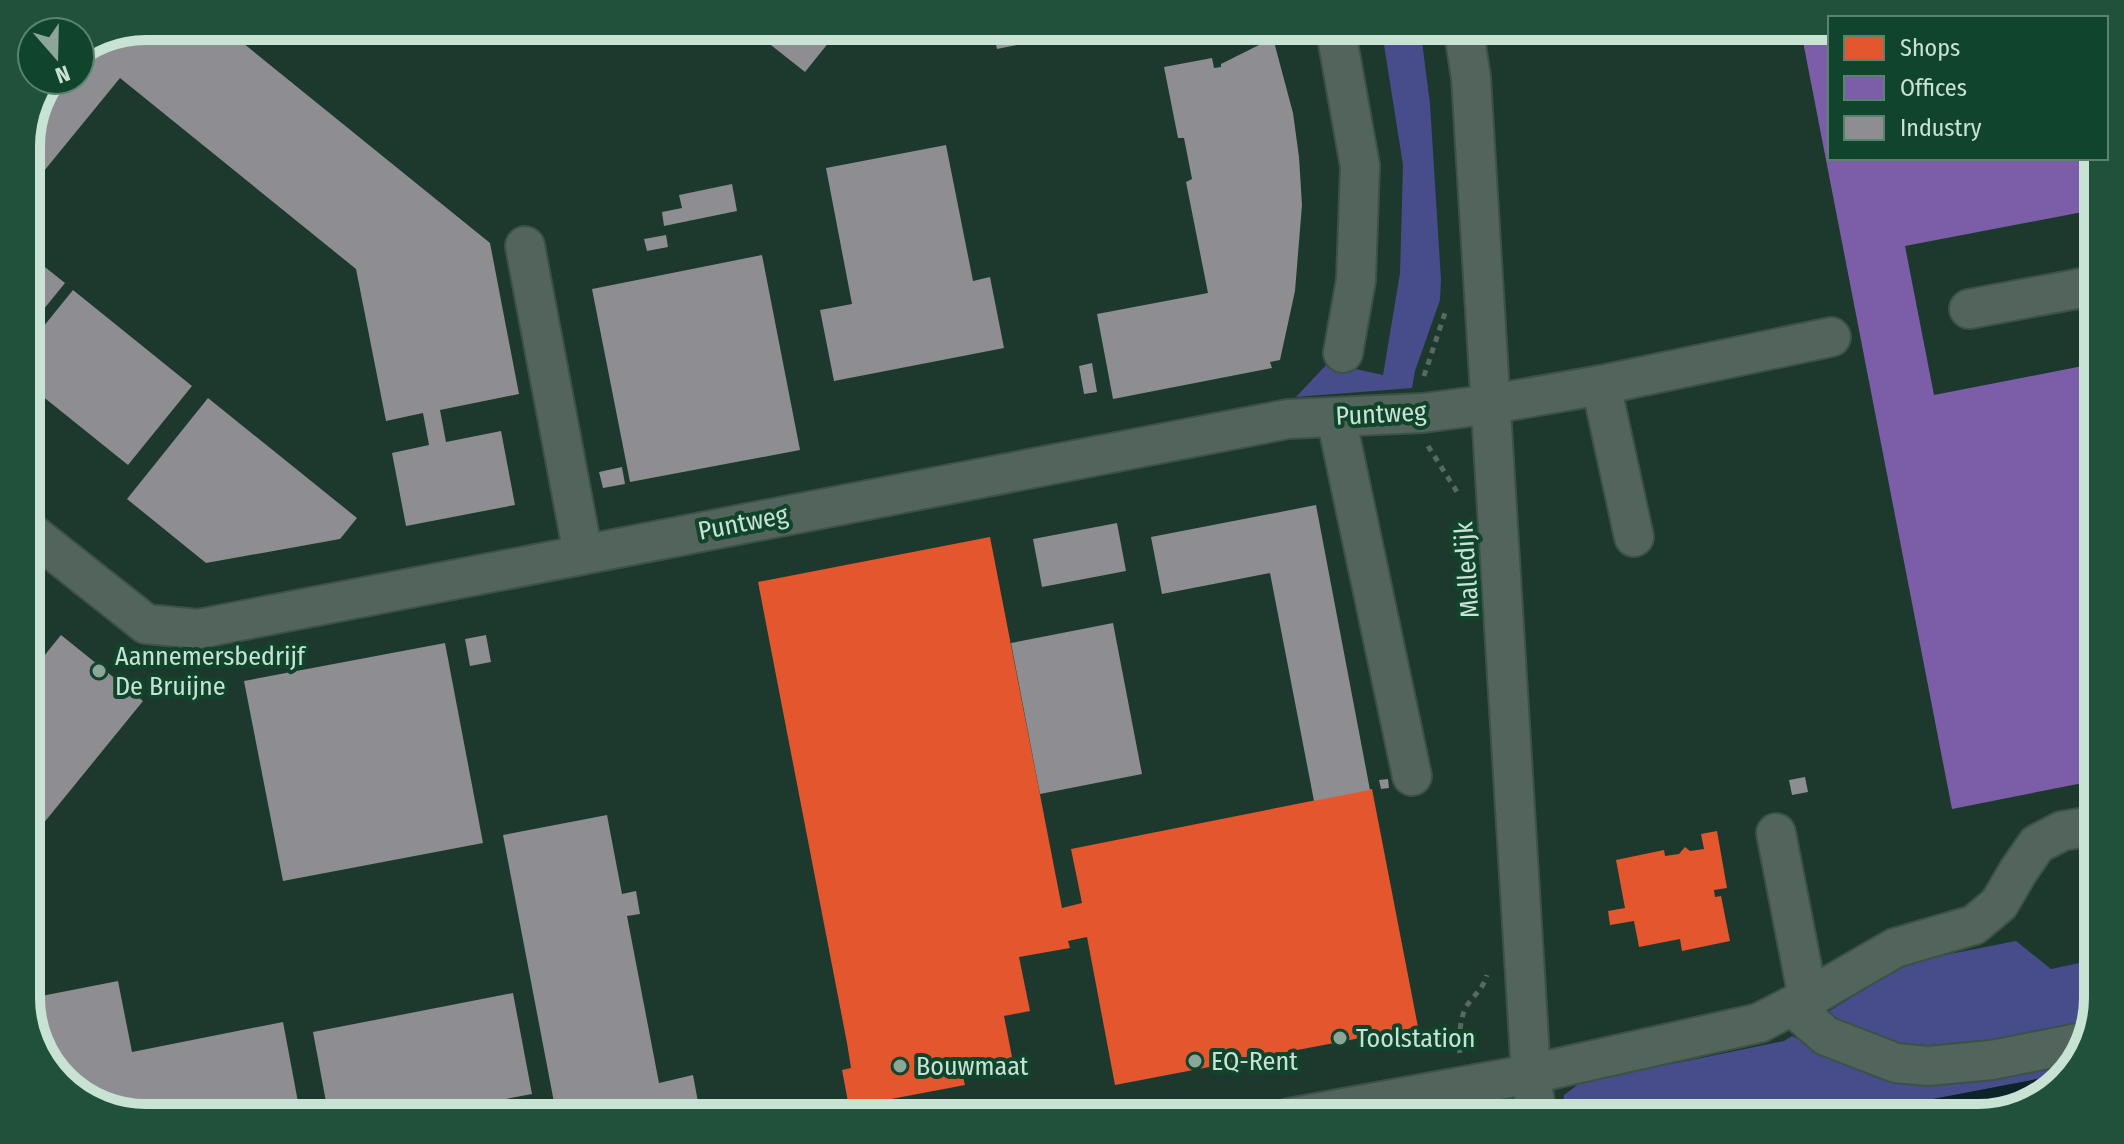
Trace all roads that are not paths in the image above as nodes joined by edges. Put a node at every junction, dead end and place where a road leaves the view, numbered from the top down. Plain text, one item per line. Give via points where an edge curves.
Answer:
1 (1338, 40) edge
2 (1465, 40) edge
3 (525, 246) dead end
4 (2084, 288) edge
5 (1969, 309) dead end
6 (1831, 337) dead end
7 (1343, 353) dead end
8 (1601, 385) junction
9 (1492, 404) junction
10 (1336, 417) junction
11 (1634, 537) dead end
12 (40, 540) edge
13 (583, 554) junction
14 (1412, 776) dead end
15 (2084, 827) edge
16 (1776, 833) dead end
17 (1800, 1002) junction
18 (2073, 1044) edge
19 (1531, 1074) junction
20 (1362, 1104) edge
21 (1535, 1104) edge

1 - 7 street via 1360,166 1356,280
2 - 9 street, Malledijk
3 - 13 street
4 - 5 street
6 - 8 street
8 - 9 street
8 - 11 street
9 - 10 street, Puntweg
9 - 19 street, Malledijk
10 - 13 street, Puntweg via 1288,419
10 - 14 street
12 - 13 street, Puntweg via 146,624 198,629
15 - 17 street via 2037,844 1999,904 1974,925 1895,948
16 - 17 street
17 - 18 street via 1826,1036 1896,1063 1992,1060
17 - 19 street via 1759,1023
19 - 20 street
19 - 21 street, Malledijk

